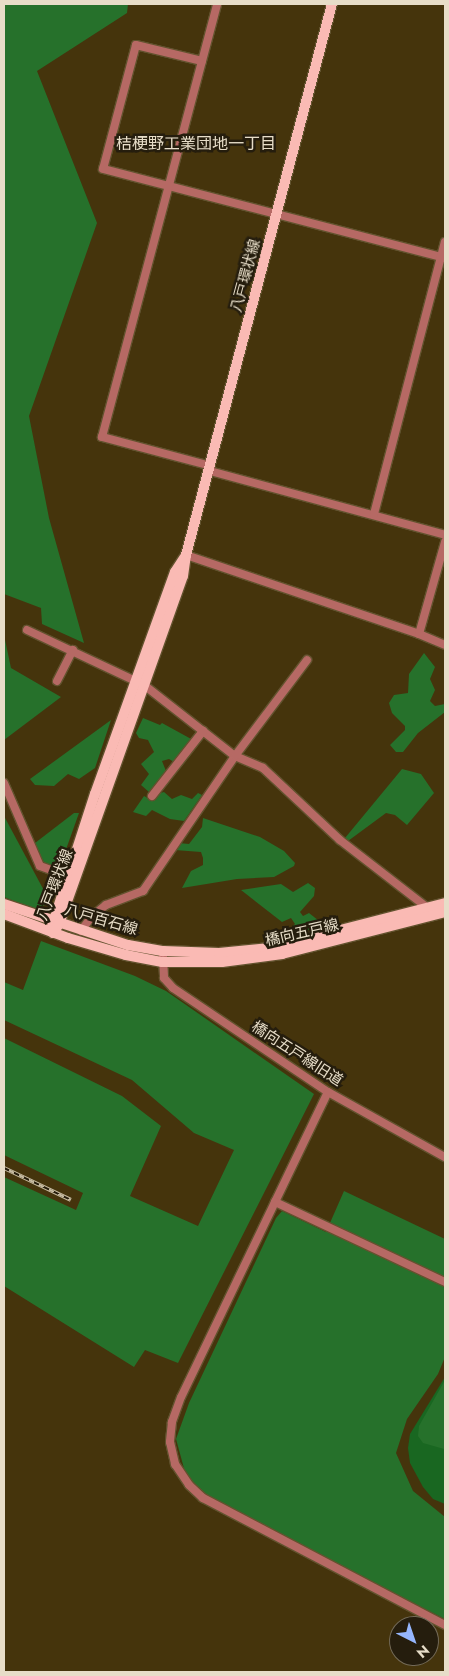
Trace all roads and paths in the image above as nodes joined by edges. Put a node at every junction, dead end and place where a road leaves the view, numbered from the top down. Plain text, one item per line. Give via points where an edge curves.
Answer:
1 (217, 4) edge
2 (332, 4) edge
3 (202, 61) junction
4 (168, 186) junction
5 (277, 214) junction
6 (445, 242) edge
7 (443, 258) edge
8 (211, 469) junction
9 (374, 514) junction
10 (445, 534) edge
11 (445, 542) edge
12 (186, 555) junction
13 (27, 630) dead end
14 (419, 634) junction
15 (445, 644) edge
16 (73, 650) junction
17 (307, 660) dead end
18 (57, 681) dead end
19 (141, 683) junction
20 (203, 732) junction
21 (235, 756) junction
22 (4, 783) edge
23 (152, 796) dead end
24 (67, 876) junction
25 (445, 903) edge
26 (4, 904) edge
27 (427, 908) junction
28 (4, 914) edge
29 (440, 914) edge
30 (54, 926) junction
31 (81, 931) junction
32 (163, 956) junction
33 (328, 1092) junction
34 (445, 1157) edge
35 (275, 1202) junction
36 (445, 1282) edge
37 (445, 1625) edge

1 - 3 street
2 - 5 main road, 八戸環状線
3 - 4 street
3 - 4 street via 136,45 133,55 103,169
4 - 5 street
4 - 8 street via 102,437
5 - 7 street
5 - 8 main road, 八戸環状線
6 - 7 street
7 - 9 street
8 - 9 street
8 - 12 main road, 八戸環状線
9 - 10 street
11 - 14 street
12 - 14 street
12 - 19 main road, 八戸環状線 via 175,572
13 - 16 street
14 - 15 street
16 - 18 street
16 - 19 street
17 - 21 street
19 - 20 street
19 - 24 main road, 八戸環状線
19 - 30 main road, 八戸環状線
20 - 21 street
20 - 23 street
21 - 27 street via 263,768 340,840
21 - 31 street via 142,891 106,905
22 - 24 street via 40,866
24 - 30 main road, 八戸環状線
25 - 27 main road, 橋向五戸線
26 - 30 main road, 八戸百石線
27 - 29 street
27 - 32 main road, 橋向五戸線 via 270,948
28 - 30 main road, 八戸百石線
29 - 32 main road, 橋向五戸線 via 263,958 222,962
30 - 31 main road, 八戸百石線
30 - 32 main road, 八戸百石線 via 110,951
31 - 32 main road, 八戸百石線
32 - 33 street, 橋向五戸線旧道 via 164,978 173,988
33 - 34 street, 橋向五戸線旧道
33 - 35 street
35 - 36 street
35 - 37 street via 181,1397 172,1422 170,1442 175,1464 189,1485 204,1498

